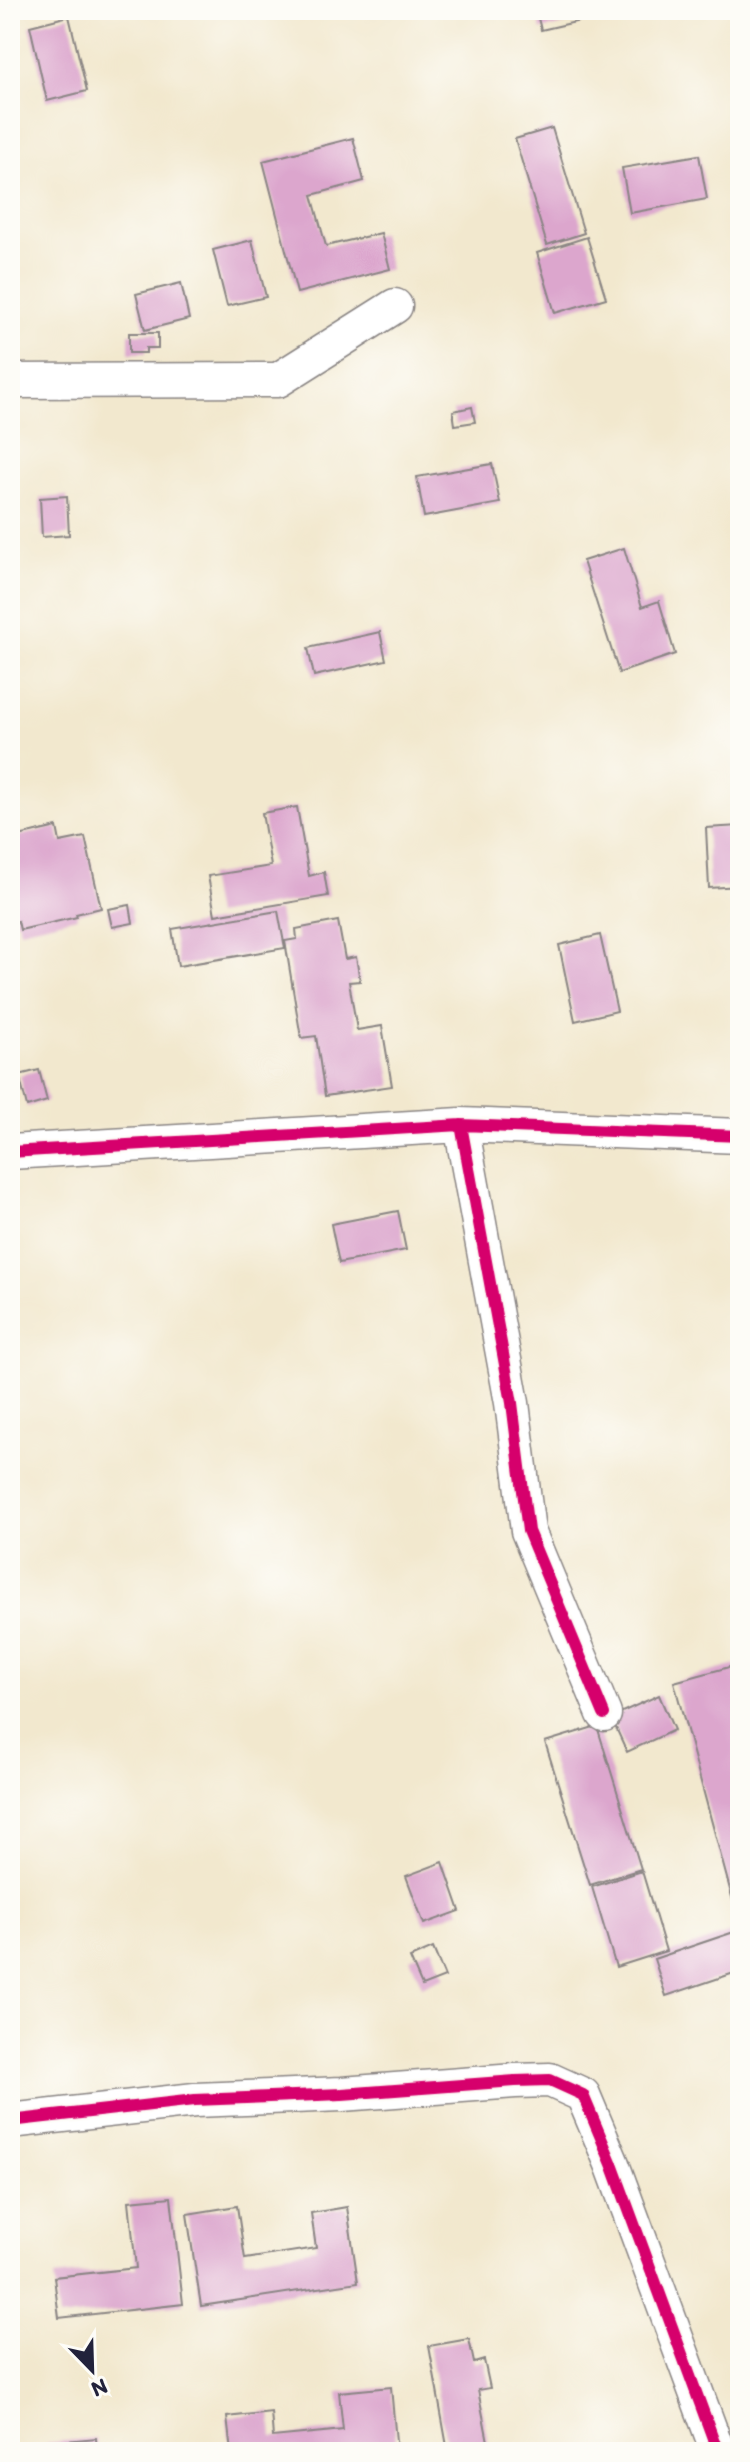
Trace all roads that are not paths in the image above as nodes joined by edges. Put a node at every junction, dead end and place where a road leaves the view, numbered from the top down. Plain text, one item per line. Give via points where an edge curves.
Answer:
1 (395, 306) dead end
2 (10, 381) edge
3 (461, 1125) junction
4 (740, 1136) edge
5 (10, 1152) edge
6 (604, 1714) dead end
7 (10, 2121) edge
8 (718, 2452) edge

1 - 2 street via 278,380
3 - 4 street
3 - 5 street
3 - 6 street via 512,1403 528,1531
7 - 8 street via 195,2100 515,2081 550,2080 583,2095

